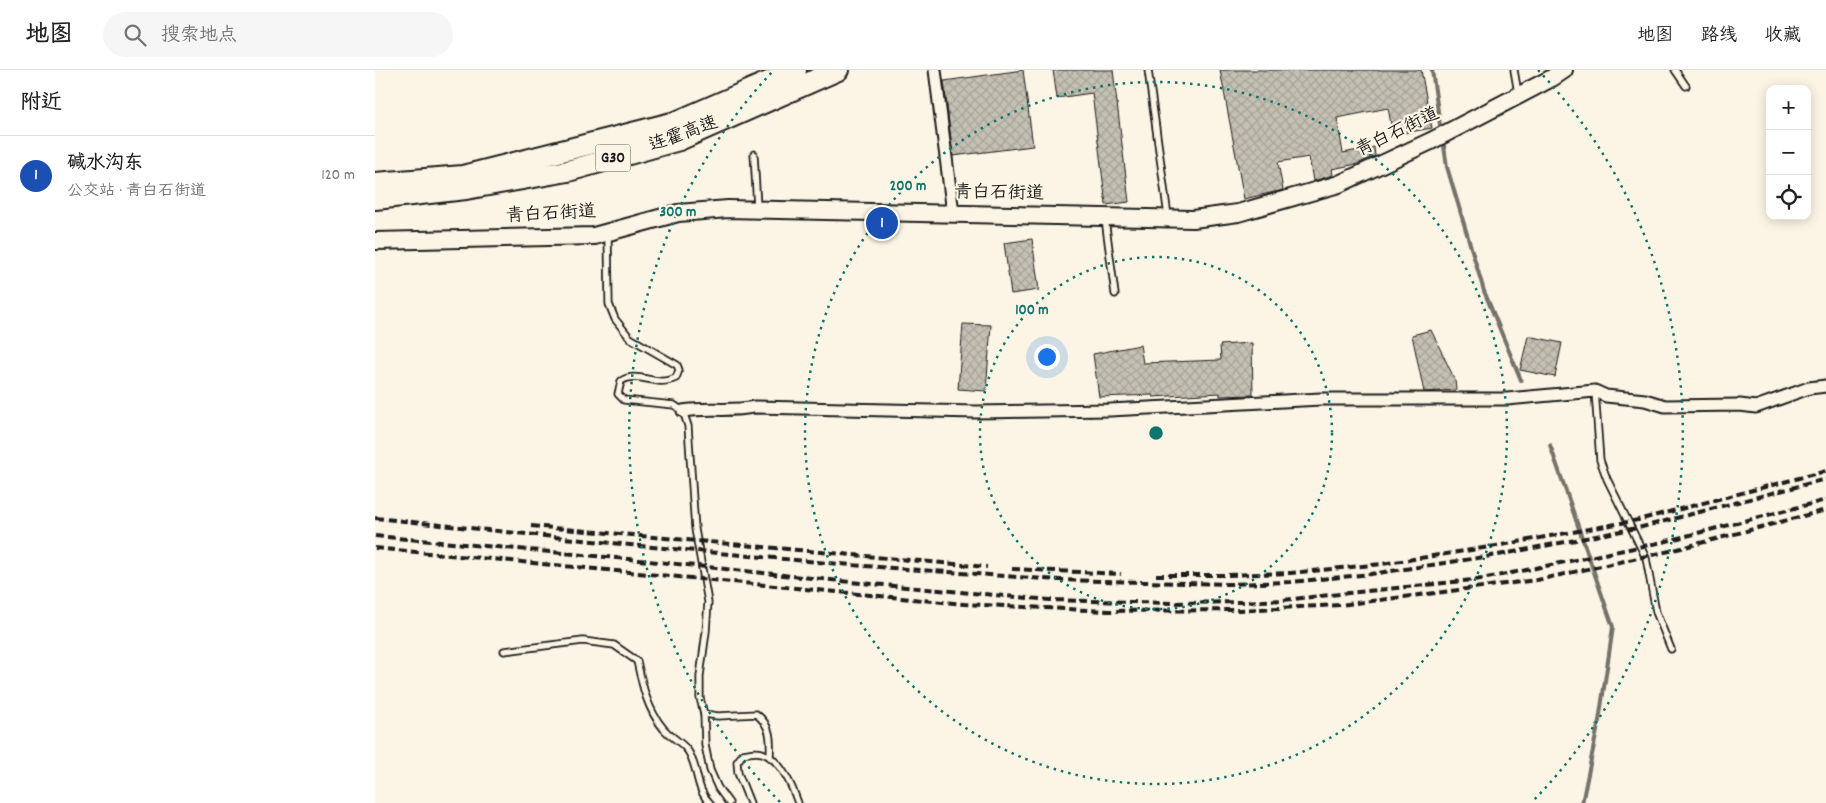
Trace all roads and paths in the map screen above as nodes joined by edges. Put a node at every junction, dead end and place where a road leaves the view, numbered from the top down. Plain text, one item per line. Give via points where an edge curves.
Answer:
1 (797, 70) edge
2 (838, 70) edge
3 (935, 70) edge
4 (1148, 70) edge
5 (1514, 70) edge
6 (1564, 70) edge
7 (1675, 70) edge
8 (1686, 86) dead end
9 (1519, 95) junction
10 (754, 154) dead end
11 (375, 183) edge
12 (375, 199) edge
13 (757, 209) junction
14 (953, 213) junction
15 (1104, 217) junction
16 (1169, 218) junction
17 (608, 232) junction
18 (375, 241) edge
19 (1115, 294) dead end
20 (1826, 386) edge
21 (1595, 391) junction
22 (683, 411) junction
23 (1671, 649) dead end
24 (504, 650) dead end
25 (705, 714) junction
26 (770, 757) junction
27 (710, 803) edge
28 (729, 803) edge
29 (750, 803) edge
30 (798, 803) edge

1 - 11 highway, 连霍高速 / G30 via 676,122 463,176
2 - 12 highway, 连霍高速 / G30 via 679,140 651,148 568,171 466,189
3 - 14 street
4 - 16 lane
5 - 9 lane
6 - 9 street, 青白石街道
7 - 8 lane
9 - 16 street, 青白石街道 via 1339,184 1238,213 1193,219
10 - 13 lane
13 - 14 street, 青白石街道
13 - 17 street, 青白石街道 via 678,213
14 - 15 street, 青白石街道
15 - 16 street, 青白石街道
15 - 19 lane
17 - 18 street, 青白石街道 via 594,236
17 - 22 lane via 609,304 615,319 630,338 677,365 679,370 676,378 667,382 629,376 621,381 618,394 625,400 674,405
20 - 21 street via 1809,388 1756,407 1665,406 1645,400 1606,396
21 - 22 street via 1507,399 1321,399 1110,410 976,412 754,408
21 - 23 lane via 1600,460 1645,558 1656,612
22 - 25 lane via 689,426 695,529 708,602 700,676 700,698
24 - 27 lane via 583,641 614,645 637,661 653,714 663,730 688,750 697,769 701,793
25 - 26 lane via 756,714 765,723 771,740
25 - 28 lane via 705,745 710,770
26 - 29 lane via 761,752 751,752 743,754 737,762
26 - 30 lane via 789,779

